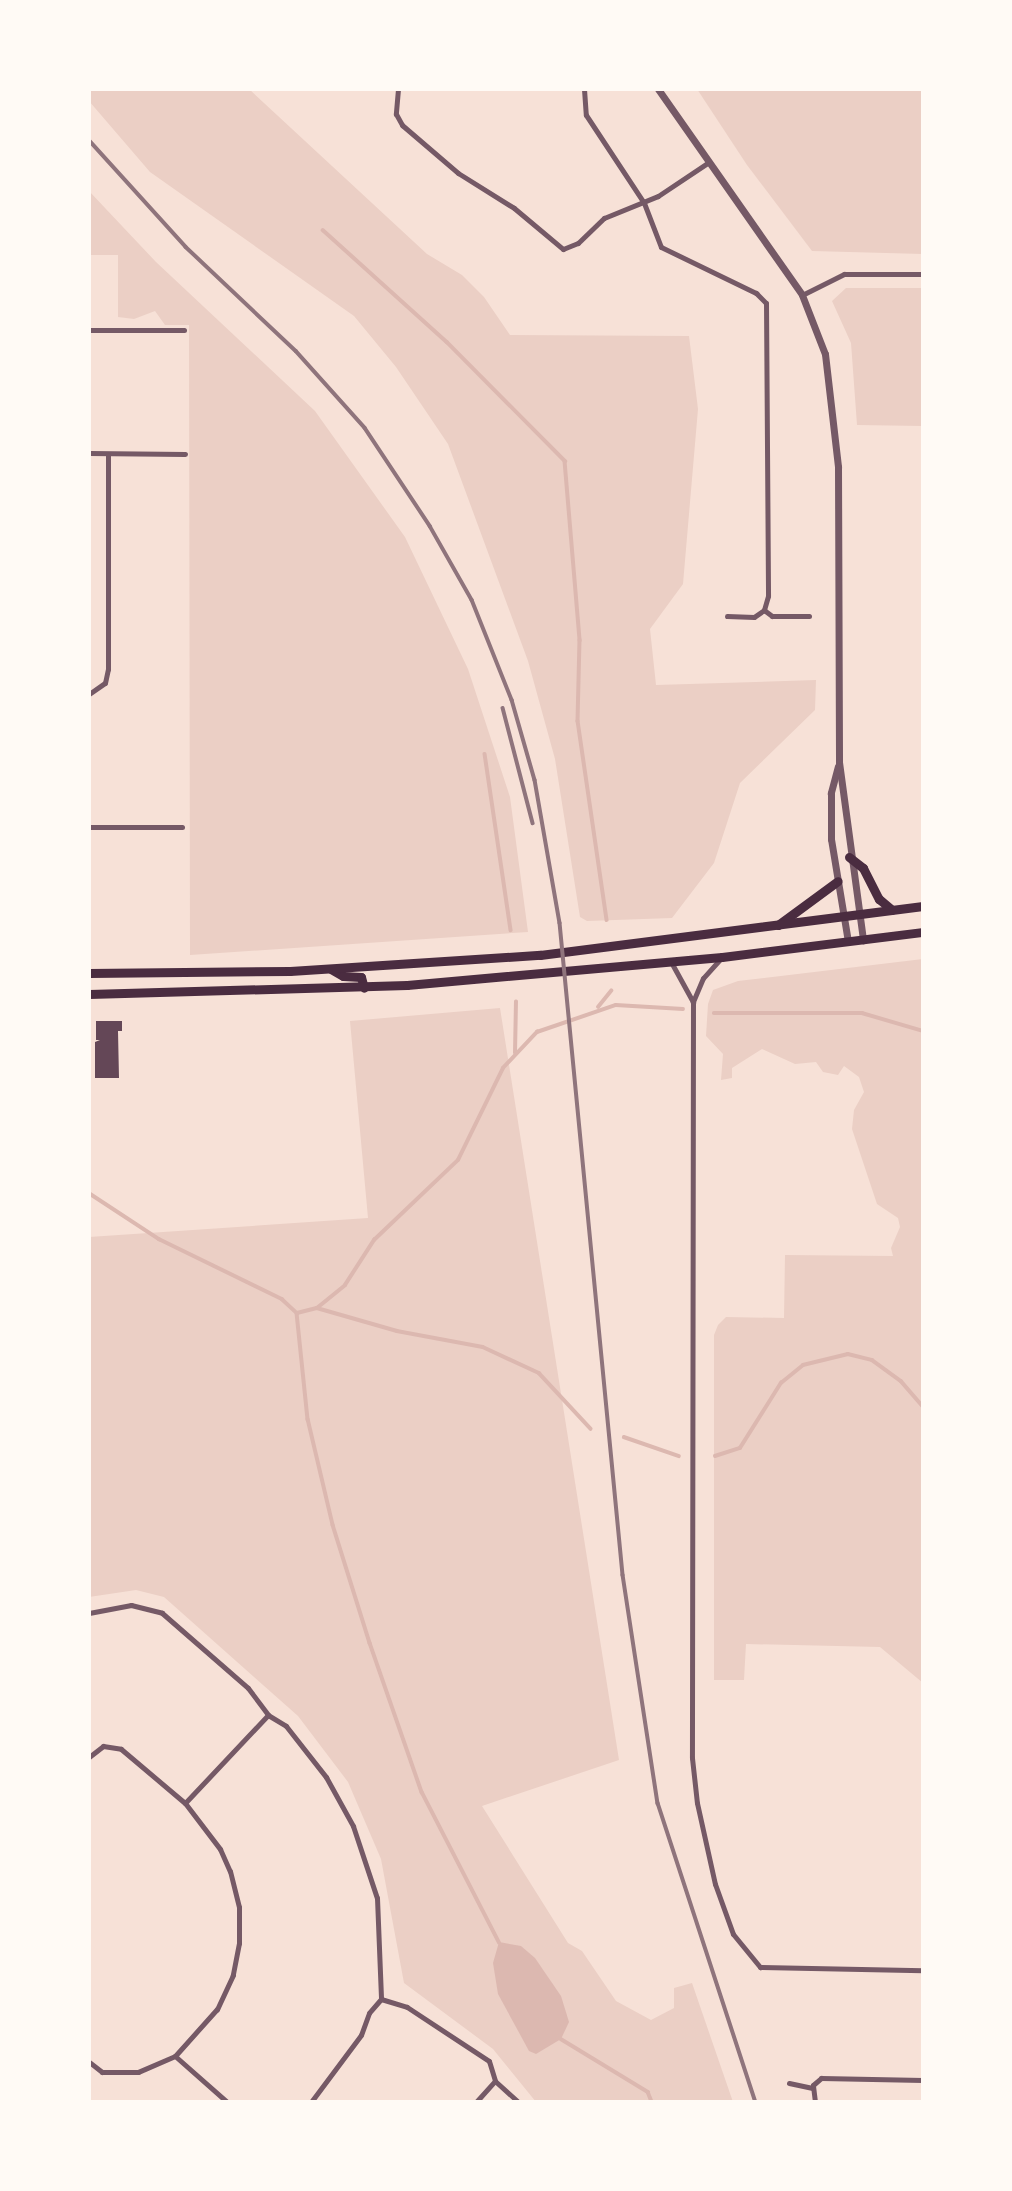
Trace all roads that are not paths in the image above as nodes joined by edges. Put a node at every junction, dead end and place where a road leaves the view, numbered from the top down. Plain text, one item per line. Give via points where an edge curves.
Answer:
1 (398, 89) edge
2 (584, 89) edge
3 (658, 89) edge
4 (709, 162) junction
5 (644, 203) junction
6 (923, 274) edge
7 (802, 295) junction
8 (89, 330) edge
9 (184, 330) dead end
10 (89, 453) edge
11 (185, 454) dead end
12 (108, 455) junction
13 (764, 610) junction
14 (809, 616) dead end
15 (727, 617) dead end
16 (89, 694) edge
17 (839, 762) junction
18 (89, 827) edge
19 (182, 827) dead end
20 (849, 857) junction
21 (838, 881) junction
22 (923, 906) edge
23 (892, 910) junction
24 (859, 914) junction
25 (844, 916) junction
26 (776, 926) junction
27 (923, 932) edge
28 (863, 940) junction
29 (848, 942) junction
30 (722, 957) junction
31 (670, 961) junction
32 (330, 968) junction
33 (89, 973) edge
34 (364, 988) junction
35 (89, 994) edge
36 (694, 1002) junction
37 (89, 1613) edge
38 (268, 1715) junction
39 (89, 1757) edge
40 (185, 1803) junction
41 (923, 1970) edge
42 (381, 1999) junction
43 (175, 2056) junction
44 (89, 2063) edge
45 (923, 2080) edge
46 (495, 2081) junction
47 (789, 2083) dead end
48 (813, 2088) junction
49 (227, 2102) edge
50 (311, 2102) edge
51 (476, 2102) edge
52 (518, 2102) edge
53 (815, 2102) edge

1 - 5 street via 396,114 402,125 458,173 514,208 558,248 573,247 604,218
2 - 5 street via 586,115
3 - 4 street
4 - 5 street
4 - 7 street
5 - 13 street via 661,247 756,293 766,303 768,596
6 - 7 street via 844,274
7 - 17 street via 825,354 835,416
8 - 9 street
10 - 12 street
11 - 12 street
12 - 16 street via 108,668 105,683
13 - 14 street via 772,616
13 - 15 street via 754,617
17 - 20 street
17 - 21 street via 831,802
18 - 19 street
20 - 23 main road via 863,868 879,900
20 - 24 street
21 - 25 street
21 - 26 main road
22 - 23 main road
23 - 24 main road
24 - 25 main road
24 - 28 street
25 - 26 main road
25 - 29 street
26 - 32 main road via 578,951
27 - 28 main road
28 - 29 main road
29 - 30 main road
30 - 31 main road
30 - 36 street via 703,978
31 - 34 main road
31 - 36 street
32 - 33 main road
32 - 34 main road via 343,976 359,976
34 - 35 main road
36 - 41 street via 692,1758 715,1884 740,1947 760,1967
37 - 38 street via 131,1605 162,1613 248,1688
38 - 40 street
38 - 42 street via 286,1726 326,1777 354,1826 377,1898
39 - 40 street via 103,1746 121,1749
40 - 43 street via 220,1849 230,1871 239,1907 239,1943 233,1975 217,2009
42 - 46 street via 407,2007 489,2061
42 - 50 street via 369,2013 361,2035
43 - 44 street via 138,2072 102,2072
43 - 49 street
45 - 48 street via 835,2076 821,2078
46 - 51 street
46 - 52 street
47 - 48 street
48 - 53 street

